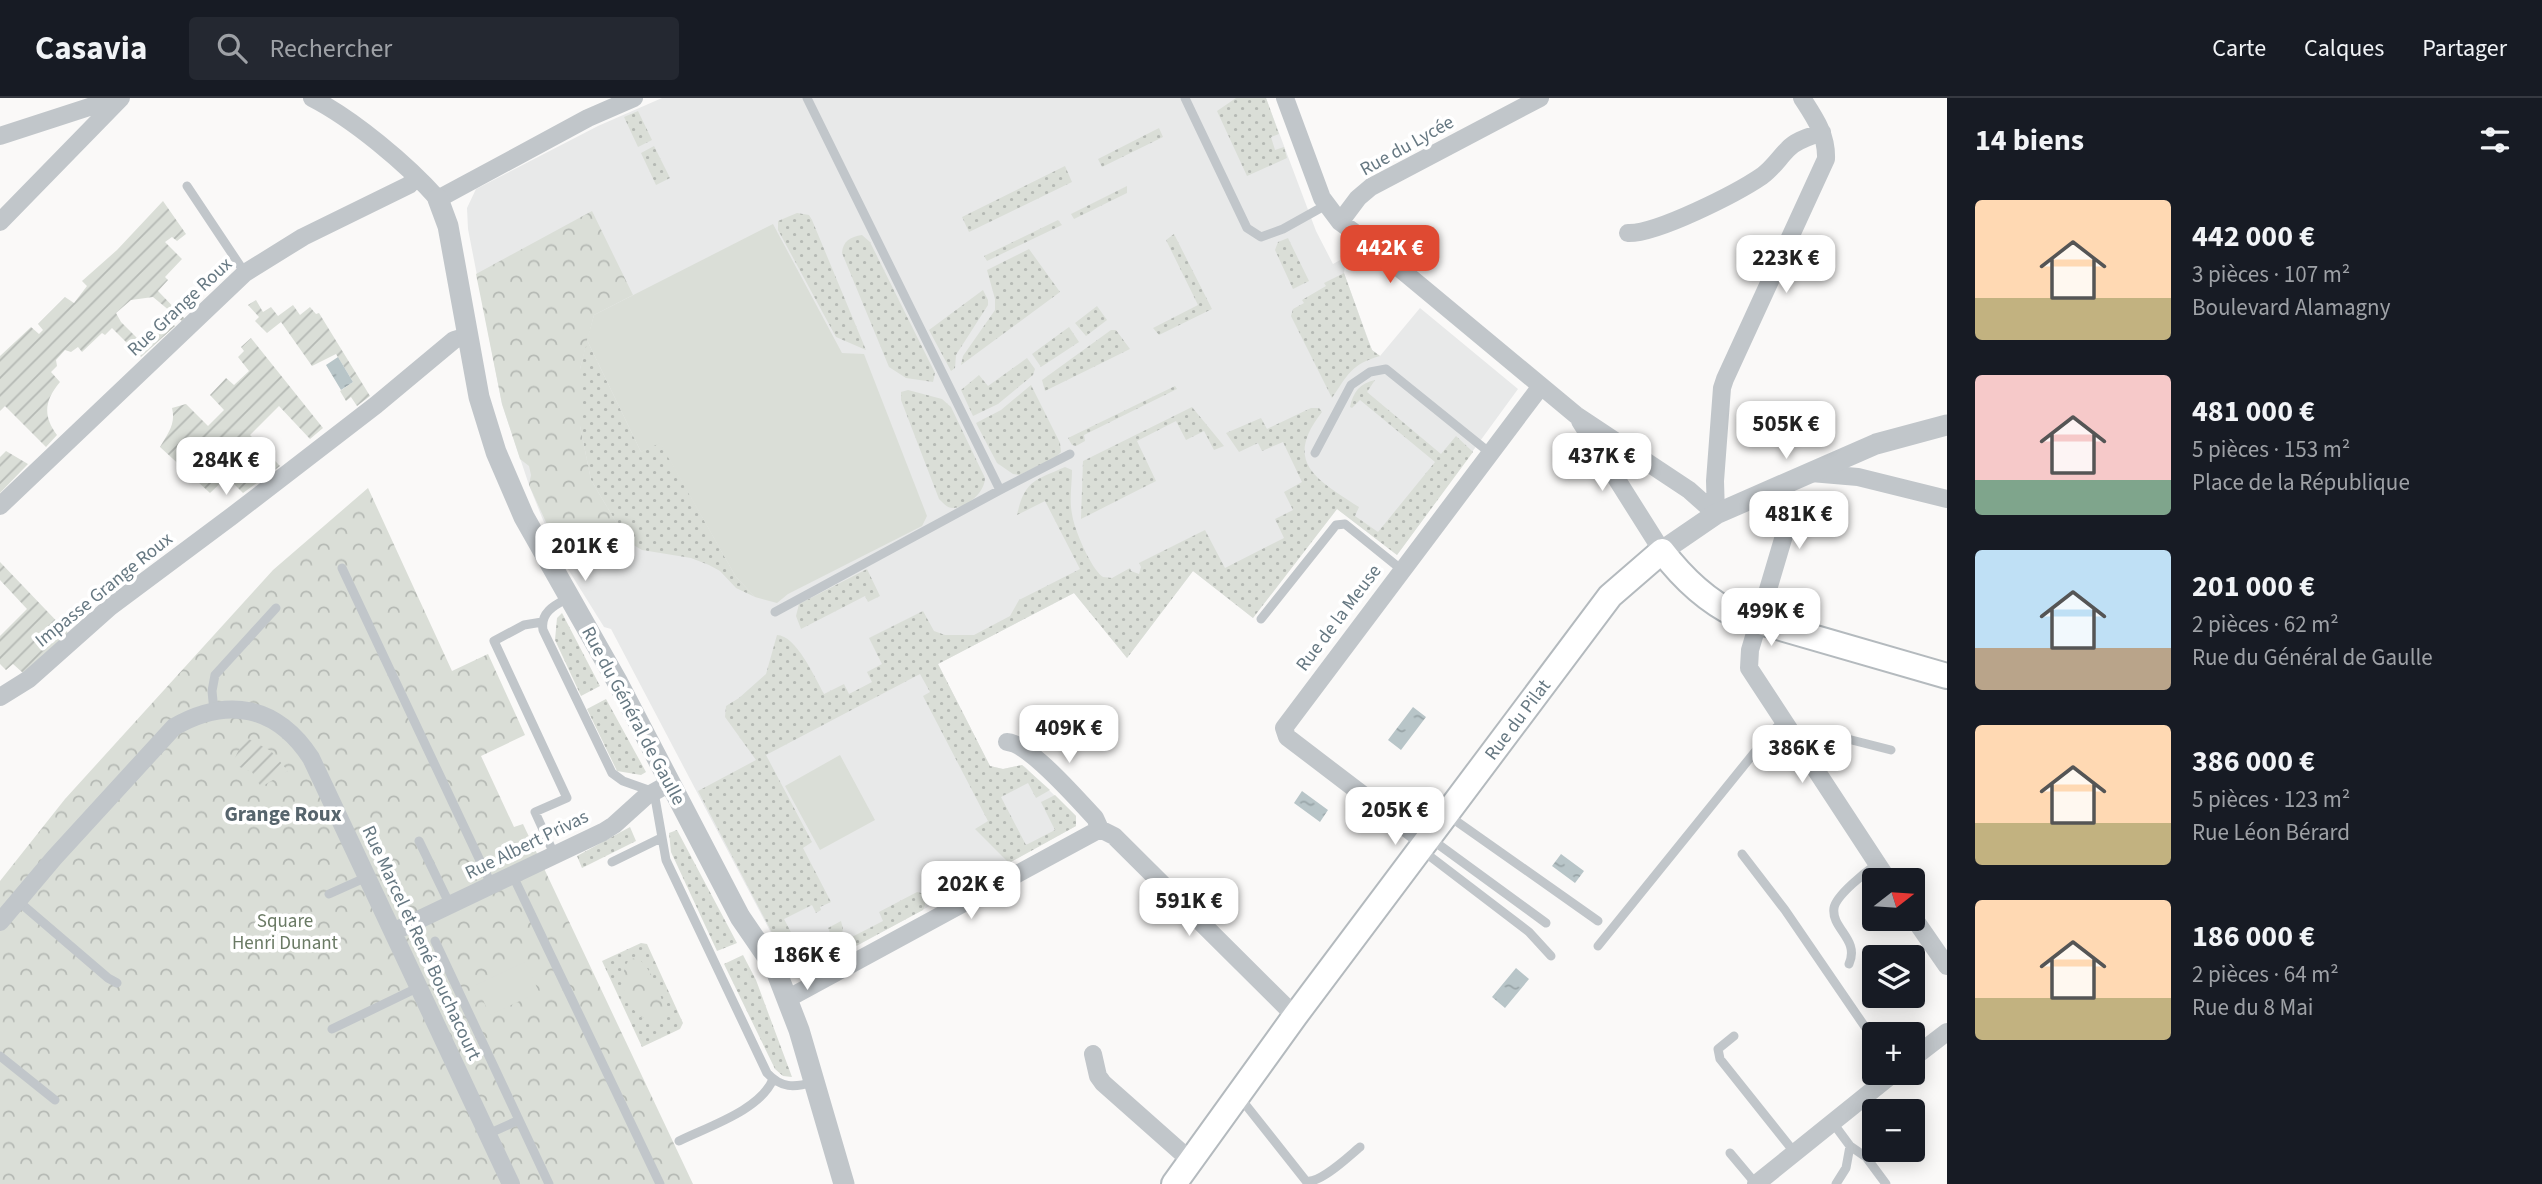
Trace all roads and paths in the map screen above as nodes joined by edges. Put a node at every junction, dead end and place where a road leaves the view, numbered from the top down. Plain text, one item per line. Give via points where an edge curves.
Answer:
1 (119, 98) edge
2 (312, 98) edge
3 (634, 98) edge
4 (807, 98) edge
5 (1185, 98) edge
6 (1285, 98) edge
7 (1539, 98) edge
8 (1802, 98) edge
9 (1822, 132) junction
10 (0, 136) edge
11 (416, 177) junction
12 (187, 186) dead end
13 (438, 199) junction
14 (1326, 205) junction
15 (0, 222) edge
16 (1340, 222) junction
17 (1628, 233) dead end
18 (245, 273) junction
19 (467, 336) junction
20 (1541, 386) junction
21 (1576, 415) junction
22 (1947, 425) edge
23 (1315, 453) dead end
24 (1490, 453) junction
25 (1070, 454) dead end
26 (1811, 473) junction
27 (1777, 488) junction
28 (1000, 489) junction
29 (1947, 499) edge
30 (0, 506) edge
31 (1716, 514) junction
32 (1662, 551) junction
33 (342, 568) dead end
34 (1402, 570) junction
35 (568, 598) junction
36 (276, 608) dead end
37 (775, 612) dead end
38 (1261, 619) dead end
39 (542, 622) junction
40 (1759, 622) junction
41 (1947, 676) edge
42 (0, 697) edge
43 (214, 711) junction
44 (1783, 722) junction
45 (1007, 742) dead end
46 (1801, 748) junction
47 (1891, 750) dead end
48 (662, 787) junction
49 (1448, 815) junction
50 (1100, 829) junction
51 (661, 838) junction
52 (419, 841) dead end
53 (1426, 844) junction
54 (1742, 854) dead end
55 (555, 856) junction
56 (612, 862) dead end
57 (1877, 864) junction
58 (1880, 868) edge
59 (513, 876) junction
60 (367, 877) junction
61 (492, 886) junction
62 (329, 894) dead end
63 (18, 901) junction
64 (450, 905) junction
65 (1598, 920) dead end
66 (0, 922) edge
67 (1546, 923) dead end
68 (1923, 931) edge
69 (393, 932) junction
70 (435, 941) dead end
71 (1598, 946) dead end
72 (1551, 956) dead end
73 (1849, 964) dead end
74 (1947, 966) edge
75 (117, 983) dead end
76 (419, 986) junction
77 (787, 999) junction
78 (1295, 1016) junction
79 (1862, 1022) edge
80 (332, 1028) dead end
81 (1947, 1032) edge
82 (1734, 1036) dead end
83 (1925, 1049) edge
84 (1093, 1054) dead end
85 (0, 1056) edge
86 (774, 1079) junction
87 (814, 1082) junction
88 (1879, 1085) edge
89 (1237, 1098) junction
90 (55, 1100) dead end
91 (519, 1120) junction
92 (1833, 1122) junction
93 (488, 1134) junction
94 (679, 1141) dead end
95 (1850, 1146) junction
96 (1360, 1147) dead end
97 (1730, 1153) dead end
98 (1795, 1153) junction
99 (1191, 1161) junction
100 (511, 1184) edge
101 (549, 1184) edge
102 (660, 1184) edge
103 (844, 1184) edge
104 (1174, 1184) edge
105 (1756, 1184) edge
106 (1836, 1184) edge
107 (1886, 1184) edge

1 - 10 street
1 - 15 street
2 - 11 street via 338,113
3 - 13 street
4 - 28 lane
5 - 14 lane via 1247,228 1261,237
6 - 14 street
7 - 16 street, Rue du Lycée via 1371,187
8 - 9 street
9 - 17 street via 1793,144 1768,171 1727,195 1653,229
9 - 31 street via 1827,145 1822,172 1722,388
11 - 13 street
11 - 18 street, Rue Grange Roux via 284,247
12 - 18 lane
13 - 19 street, Rue du Général de Gaulle via 448,226
14 - 16 street
16 - 20 street
18 - 30 street, Rue Grange Roux
19 - 35 street, Rue du Général de Gaulle via 496,452 524,517
19 - 42 street, Impasse Grange Roux via 454,340 265,491 127,593 29,679
20 - 21 street
20 - 24 street, Rue de la Meuse
21 - 31 street via 1689,490
21 - 32 street
22 - 26 street, Rue du Pilat via 1877,444
23 - 24 lane via 1351,385 1370,372 1386,369
24 - 34 street, Rue de la Meuse
25 - 28 lane
26 - 27 street, Rue du Pilat
26 - 29 street via 1858,477
27 - 31 street, Rue du Pilat
27 - 40 street via 1786,504 1786,528
28 - 37 lane
31 - 32 street, Rue du Pilat
32 - 40 main road via 1712,599 1736,615
32 - 49 main road, Rue du Pilat via 1611,596
33 - 61 lane
34 - 38 lane via 1345,524 1336,524
34 - 53 street, Rue de la Meuse via 1286,723 1284,732
35 - 39 lane via 552,607
35 - 48 street, Rue du Général de Gaulle via 618,683
36 - 43 lane via 215,675
39 - 48 lane via 612,773 623,781
39 - 55 lane via 524,625 494,640 566,798 535,812
40 - 41 main road
40 - 44 street via 1749,668
43 - 60 street, Rue Marcel et René Bouchacourt via 259,713 281,723 298,739
43 - 63 street, Rue Marcel et René Bouchacourt via 174,727
44 - 46 street
44 - 71 lane
45 - 50 street via 1032,755
46 - 47 lane via 1828,734
46 - 57 street
48 - 51 lane
48 - 55 street, Rue Albert Privas via 614,825
48 - 77 street, Rue du Général de Gaulle via 770,960
49 - 53 main road, Rue du Pilat
49 - 65 lane
50 - 77 street
50 - 78 street via 1114,836
51 - 56 lane
51 - 86 lane via 666,860 767,1073
52 - 64 lane
53 - 67 lane
53 - 72 lane
53 - 78 main road, Rue du Pilat
54 - 79 lane
55 - 59 street, Rue Albert Privas
57 - 58 street
57 - 73 lane via 1861,875 1834,909 1851,946
59 - 61 street, Rue Albert Privas
59 - 102 lane
60 - 62 lane
60 - 69 street, Rue Marcel et René Bouchacourt
61 - 64 street, Rue Albert Privas
63 - 66 street, Rue Marcel et René Bouchacourt
63 - 75 lane
64 - 69 street, Rue Albert Privas
68 - 74 street
69 - 76 street, Rue Marcel et René Bouchacourt
70 - 91 lane
76 - 80 lane
76 - 93 street, Rue Marcel et René Bouchacourt
77 - 87 street, Rue du Général de Gaulle
78 - 89 main road, Rue du Pilat
81 - 83 street
82 - 98 lane via 1718,1049 1720,1059
84 - 99 street via 1103,1083
85 - 90 lane
86 - 87 lane via 796,1087
86 - 94 lane via 746,1108
87 - 103 street, Rue du Général de Gaulle
88 - 92 street
89 - 96 lane via 1306,1181 1322,1178
89 - 99 main road, Rue du Pilat
91 - 93 lane
91 - 101 lane
92 - 95 lane
92 - 98 street
93 - 100 street, Rue Marcel et René Bouchacourt
95 - 106 lane via 1846,1168
95 - 107 lane via 1866,1157
97 - 105 lane
98 - 105 street
99 - 104 main road, Rue du Pilat

